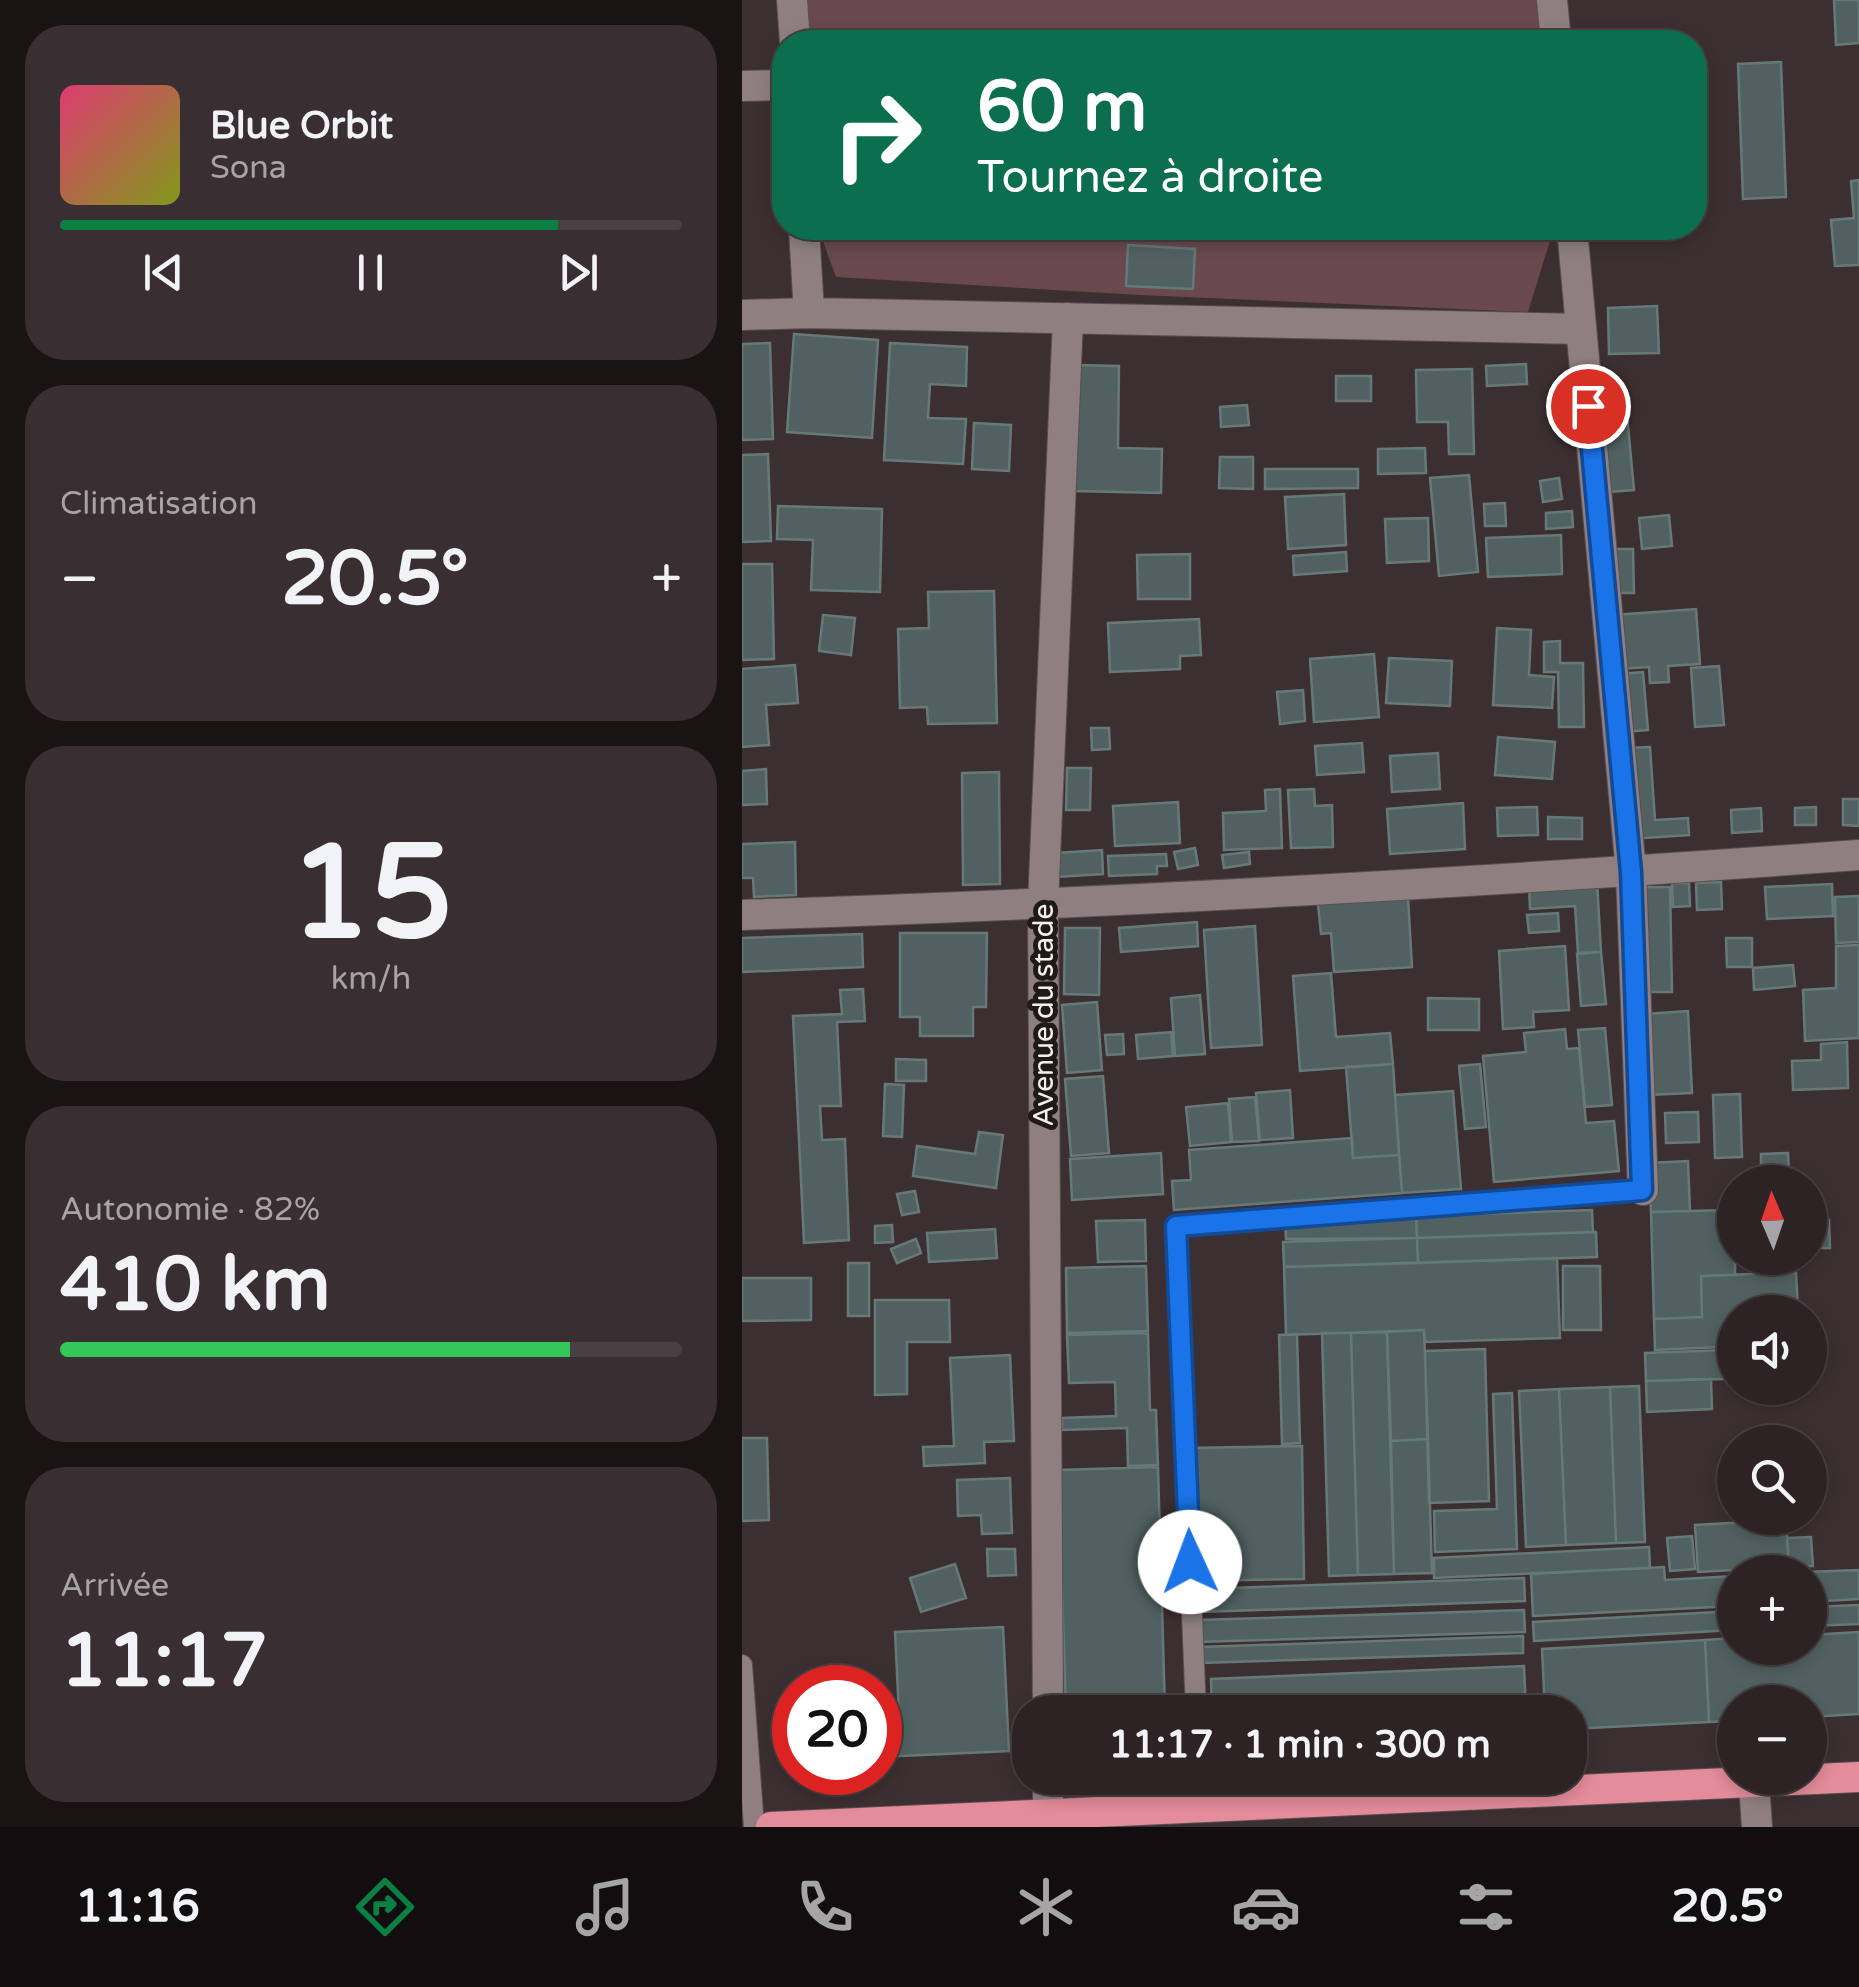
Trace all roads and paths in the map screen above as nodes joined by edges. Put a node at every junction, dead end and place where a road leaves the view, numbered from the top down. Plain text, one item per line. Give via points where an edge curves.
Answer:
1 (792, 0) edge
2 (1552, 0) edge
3 (793, 30) edge
4 (1555, 30) edge
5 (772, 85) edge
6 (742, 86) edge
7 (805, 240) edge
8 (1573, 240) edge
9 (809, 313) junction
10 (742, 315) edge
11 (1068, 318) junction
12 (1581, 329) junction
13 (1858, 855) edge
14 (1631, 872) junction
15 (1043, 906) junction
16 (742, 915) edge
17 (1642, 1190) joint
18 (742, 1665) edge
19 (1048, 1695) edge
20 (1195, 1695) edge
21 (1858, 1777) edge
22 (1827, 1779) edge
23 (1717, 1784) edge
24 (1048, 1795) edge
25 (1755, 1795) edge
26 (1185, 1805) edge
27 (1048, 1814) junction
28 (754, 1827) edge
29 (770, 1827) edge
30 (1756, 1827) edge

1 - 3 street
2 - 4 street
5 - 6 street
7 - 9 street
8 - 12 street
9 - 10 street
9 - 11 street
11 - 12 street
11 - 15 street, Avenue du stade
12 - 14 street
13 - 14 street
14 - 15 street
14 - 17 street
15 - 16 street
15 - 19 street, Avenue du stade
17 - 20 lane via 1176,1226
18 - 28 lane
21 - 22 highway
23 - 26 highway
24 - 27 street
25 - 30 street
26 - 27 highway
27 - 29 highway

